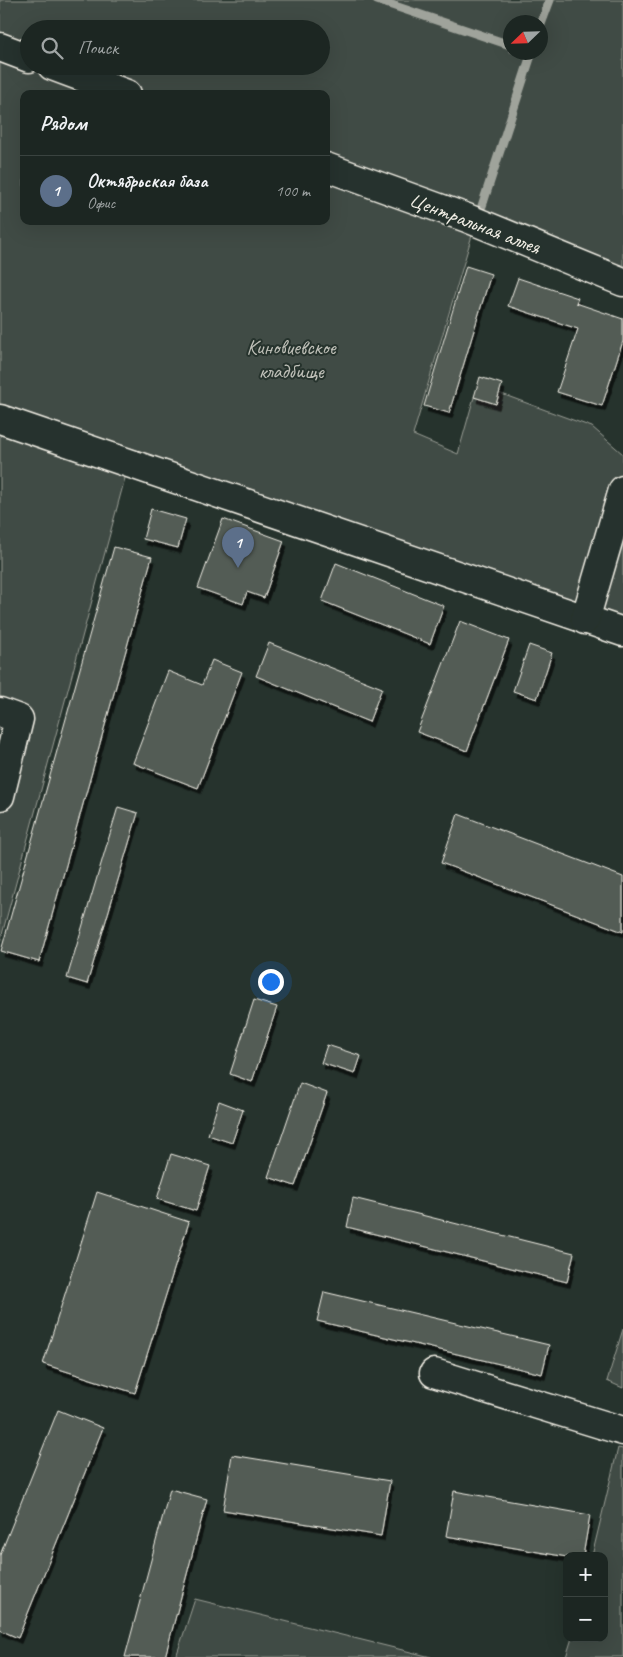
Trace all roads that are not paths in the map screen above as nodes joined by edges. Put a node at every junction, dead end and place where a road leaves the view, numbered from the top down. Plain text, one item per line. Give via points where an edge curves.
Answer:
1 (0, 47) edge
2 (20, 55) edge
3 (76, 75) edge
4 (116, 90) edge
5 (330, 168) edge
6 (623, 282) edge
7 (0, 419) edge
8 (623, 490) edge
9 (585, 620) junction
10 (623, 632) edge
11 (0, 712) edge
12 (0, 796) edge
13 (434, 1373) dead end
14 (623, 1430) edge

1 - 2 street
3 - 4 street
5 - 6 street, Центральная аллея via 467,218
7 - 9 street
8 - 9 street
9 - 10 street
11 - 12 street via 19,718
13 - 14 street

